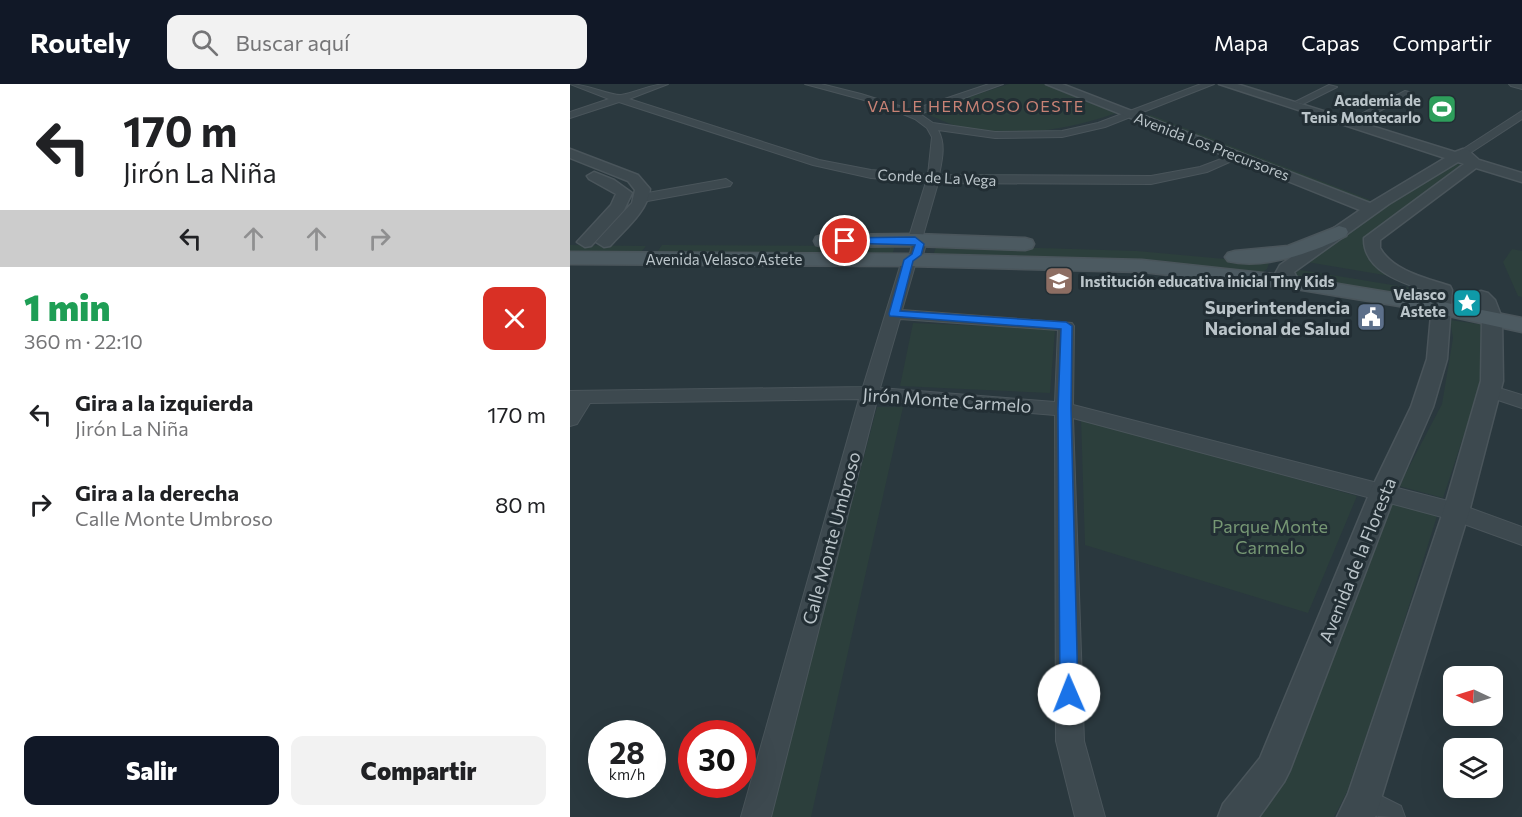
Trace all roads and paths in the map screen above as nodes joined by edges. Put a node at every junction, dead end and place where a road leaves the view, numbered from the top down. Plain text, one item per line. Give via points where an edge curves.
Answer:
1 (574, 84) edge
2 (663, 84) edge
3 (810, 84) edge
4 (961, 84) edge
5 (998, 84) edge
6 (1052, 84) edge
7 (1071, 84) edge
8 (1209, 84) edge
9 (1225, 84) edge
10 (1242, 84) edge
11 (1514, 84) edge
12 (825, 86) edge
13 (1522, 86) edge
14 (1332, 87) dead end
15 (978, 90) junction
16 (1408, 93) dead end
17 (618, 99) junction
18 (1300, 102) junction
19 (1135, 112) junction
20 (914, 113) junction
21 (1522, 114) edge
22 (570, 115) edge
23 (1355, 120) junction
24 (934, 129) junction
25 (570, 153) edge
26 (1237, 156) junction
27 (1465, 158) junction
28 (570, 166) edge
29 (1522, 172) edge
30 (1522, 178) edge
31 (933, 180) junction
32 (726, 183) dead end
33 (642, 198) junction
34 (1377, 205) junction
35 (1339, 232) junction
36 (586, 242) edge
37 (660, 242) junction
38 (912, 250) junction
39 (1234, 257) junction
40 (570, 258) edge
41 (646, 258) junction
42 (1291, 273) junction
43 (1443, 299) junction
44 (1522, 306) edge
45 (1487, 307) junction
46 (894, 314) junction
47 (1522, 325) edge
48 (1489, 391) junction
49 (870, 393) junction
50 (578, 397) edge
51 (1522, 402) edge
52 (1064, 409) junction
53 (570, 419) edge
54 (1383, 492) junction
55 (1456, 512) junction
56 (1522, 536) edge
57 (1359, 809) edge
58 (756, 817) edge
59 (1090, 817) edge
60 (1236, 817) edge
61 (1390, 817) edge

1 - 17 street, Conde de La Vega
2 - 17 street
3 - 12 street
4 - 15 street
5 - 15 street
6 - 19 street, Avenida Los Precursores
7 - 19 street, Avenida Los Precursores
8 - 19 street
9 - 27 street
10 - 18 street
11 - 13 street
12 - 20 street
14 - 18 street
15 - 20 street
16 - 23 street
17 - 22 street
17 - 31 street, Conde de La Vega via 817,163
18 - 23 street
19 - 24 street via 1101,126 1062,134 995,135
19 - 26 street, Avenida Los Precursores
19 - 34 street, Avenida Los Precursores
20 - 24 street
21 - 27 street
23 - 27 street
24 - 31 street, Calle Monte Umbroso via 938,139
25 - 33 street via 633,178 643,189
26 - 31 street, Conde de La Vega via 1203,170 1151,180
26 - 34 street, Avenida Los Precursores
27 - 29 street
27 - 30 street
27 - 34 street
27 - 43 street via 1376,234 1370,244 1390,268
28 - 36 street via 624,193 618,207
31 - 38 street, Calle Monte Umbroso
32 - 33 street
33 - 36 street
34 - 35 street
35 - 39 main road via 1289,253
35 - 42 street
36 - 37 main road, Avenida Velasco Astete
37 - 38 main road, Avenida Velasco Astete
37 - 41 main road
38 - 39 main road, Avenida Velasco Astete via 1052,245
38 - 41 main road, Avenida Velasco Astete
38 - 42 main road, Avenida Velasco Astete
38 - 46 street, Calle Monte Umbroso
39 - 42 main road, Avenida Velasco Astete
40 - 41 main road, Avenida Velasco Astete
42 - 43 main road, Avenida Velasco Astete
43 - 45 main road, Avenida Velasco Astete
43 - 54 street, Avenida de la Floresta via 1437,359 1422,407
44 - 45 main road, Avenida Velasco Astete
45 - 47 main road, Avenida Velasco Astete
45 - 48 street via 1492,381
46 - 49 street, Calle Monte Umbroso
46 - 52 street via 1066,326
48 - 51 street
48 - 55 street
49 - 50 street, Jirón Monte Carmelo
49 - 52 street, Jirón Monte Carmelo
49 - 58 street, Calle Monte Umbroso
50 - 53 street
52 - 54 street, Jirón Monte Carmelo
52 - 59 street via 1070,741
54 - 55 street, Jirón Monte Carmelo
54 - 60 street, Avenida de la Floresta via 1272,770
55 - 56 street, Jirón Monte Carmelo
55 - 57 street
57 - 61 street

